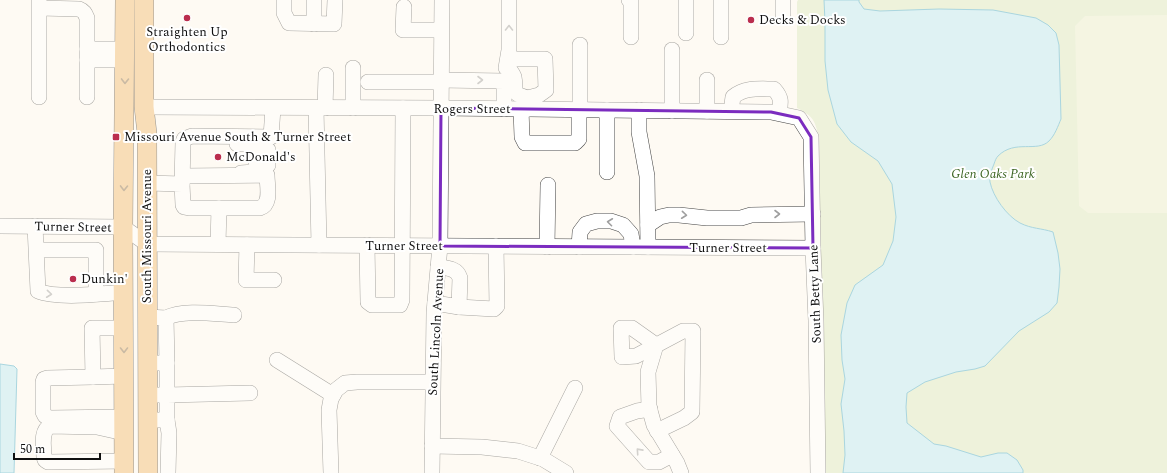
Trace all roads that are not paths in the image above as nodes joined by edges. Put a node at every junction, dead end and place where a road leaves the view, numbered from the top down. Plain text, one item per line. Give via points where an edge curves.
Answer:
1 (114, 0) edge
2 (125, 0) edge
3 (144, 0) edge
4 (154, 0) edge
5 (284, 0) edge
6 (314, 0) edge
7 (335, 0) edge
8 (442, 0) edge
9 (509, 0) edge
10 (629, 0) edge
11 (686, 0) edge
12 (721, 0) edge
13 (40, 4) edge
14 (404, 7) dead end
15 (314, 24) junction
16 (144, 26) junction
17 (442, 30) junction
18 (686, 33) dead end
19 (631, 37) dead end
20 (721, 37) dead end
21 (580, 45) dead end
22 (126, 50) junction
23 (672, 50) dead end
24 (87, 55) junction
25 (353, 68) dead end
26 (506, 68) junction
27 (326, 75) dead end
28 (706, 80) dead end
29 (442, 81) junction
30 (368, 82) dead end
31 (39, 97) dead end
32 (87, 97) dead end
33 (526, 105) junction
34 (144, 107) junction
35 (273, 108) junction
36 (321, 108) junction
37 (353, 108) junction
38 (403, 108) junction
39 (441, 108) junction
40 (504, 109) junction
41 (579, 110) junction
42 (607, 110) junction
43 (639, 110) junction
44 (672, 111) junction
45 (707, 111) junction
46 (731, 111) junction
47 (779, 113) junction
48 (799, 118) joint
49 (192, 136) junction
50 (272, 138) junction
51 (607, 172) dead end
52 (260, 173) junction
53 (182, 180) junction
54 (147, 183) junction
55 (548, 185) dead end
56 (218, 208) junction
57 (813, 214) junction
58 (648, 225) junction
59 (0, 226) edge
60 (35, 226) junction
61 (123, 227) junction
62 (147, 244) junction
63 (218, 244) junction
64 (246, 244) junction
65 (320, 245) junction
66 (367, 246) junction
67 (402, 246) junction
68 (440, 246) junction
69 (496, 246) junction
70 (547, 247) junction
71 (579, 247) junction
72 (632, 247) junction
73 (648, 247) junction
74 (813, 248) junction
75 (37, 250) junction
76 (438, 267) junction
77 (274, 280) dead end
78 (124, 292) junction
79 (96, 294) junction
80 (434, 303) junction
81 (460, 307) junction
82 (234, 315) dead end
83 (147, 317) junction
84 (166, 318) junction
85 (124, 328) junction
86 (277, 360) dead end
87 (148, 363) junction
88 (167, 363) junction
89 (124, 376) junction
90 (93, 377) junction
91 (432, 382) junction
92 (575, 388) dead end
93 (250, 393) dead end
94 (167, 394) junction
95 (148, 395) junction
96 (333, 395) junction
97 (650, 409) junction
98 (148, 420) junction
99 (167, 420) junction
100 (124, 425) junction
101 (657, 431) junction
102 (432, 446) junction
103 (672, 454) junction
104 (540, 458) junction
105 (124, 467) edge
106 (148, 473) edge
107 (168, 473) edge
108 (330, 473) edge
109 (432, 473) edge
110 (566, 473) edge
111 (681, 473) edge
112 (818, 473) edge

1 - 22 main road
2 - 22 main road, South Missouri Avenue
3 - 16 main road, South Missouri Avenue
4 - 16 main road
5 - 15 street via 284,13 289,23
6 - 15 street
7 - 15 street via 334,24
8 - 17 street, South Lincoln Avenue
26 -> 9 street
10 - 19 street
11 - 18 street
12 - 20 street
13 - 24 street via 83,11 86,18
13 - 31 street
14 - 17 street via 404,30
16 - 34 main road, South Missouri Avenue
17 - 29 street, South Lincoln Avenue
21 - 41 street
22 - 24 street
22 -> 61 main road, South Missouri Avenue
23 - 44 street
24 - 32 street
25 - 37 street
29 -> 26 street
26 - 33 street via 513,75 514,91
26 - 33 street via 545,59 546,90
26 - 40 street
27 - 36 street
28 - 45 street
29 - 30 street
29 - 39 street, South Lincoln Avenue
33 - 40 street, Rogers Street
33 - 41 street, Rogers Street
33 - 41 street via 522,137 525,143 575,143 579,139
34 - 35 street, Rogers Street
34 - 54 main road, South Missouri Avenue
35 - 36 street, Rogers Street
35 - 50 street
36 - 37 street, Rogers Street
36 - 65 street
37 - 38 street, Rogers Street
38 - 39 street, Rogers Street
38 - 67 street
39 - 40 street, Rogers Street
39 - 68 street, South Lincoln Avenue
41 - 42 street, Rogers Street
42 - 43 street, Rogers Street
42 - 51 street
43 - 44 street, Rogers Street
43 - 58 street via 639,132 647,176
44 - 45 street, Rogers Street
45 - 46 street, Rogers Street
46 - 47 street, Rogers Street
46 - 47 street via 733,97 737,93 753,88 774,89 780,96
47 - 48 street, Rogers Street
48 - 57 street, South Betty Lane via 811,137
49 - 50 street
49 - 52 street via 201,143 254,144 268,150 268,165
49 - 53 street via 183,142
50 - 52 street via 277,157 273,169
52 - 53 street
52 - 56 street via 268,199 263,207
53 - 54 street
53 - 56 street via 184,207
54 - 62 main road, South Missouri Avenue
55 - 70 street
56 - 63 street
58 -> 57 street via 660,217 669,215 741,218 751,215
57 - 74 street, South Betty Lane
58 - 73 street
59 - 60 street, Turner Street
60 - 61 street, Turner Street
60 - 75 street
61 - 62 street, Turner Street
61 - 78 main road, South Missouri Avenue
62 - 63 street, Turner Street
62 - 83 main road, South Missouri Avenue
63 - 64 street, Turner Street
64 - 65 street, Turner Street
64 - 77 street via 246,280
65 - 66 street, Turner Street
66 - 67 street, Turner Street
66 - 67 street via 368,302 372,305 400,305
67 - 68 street, Turner Street
68 - 69 street, Turner Street
68 - 76 street, South Lincoln Avenue
69 - 70 street, Turner Street
69 - 81 street via 497,306 494,310
70 - 71 street, Turner Street
71 - 72 street, Turner Street
72 -> 71 street via 631,234 623,225 611,221 586,224 580,232
72 - 73 street, Turner Street
73 - 74 street, Turner Street
74 - 112 street, South Betty Lane
75 -> 79 street via 38,291 46,295
75 - 79 street via 96,250
76 - 80 street, South Lincoln Avenue
76 - 81 street via 449,268 459,274
78 - 79 street
78 - 85 main road, South Missouri Avenue
80 - 81 street
80 - 91 street, South Lincoln Avenue
82 - 84 street via 187,313 173,314
83 - 84 street
83 - 87 main road, South Missouri Avenue
84 - 88 street
85 -> 89 main road, South Missouri Avenue
85 - 90 street via 92,328
86 - 96 street
87 - 88 street
87 - 95 main road, South Missouri Avenue
88 - 94 street
89 - 90 street
89 - 100 main road, South Missouri Avenue
90 - 100 street via 44,379 45,416
91 - 96 street via 346,383
91 - 102 street, South Lincoln Avenue
92 - 104 street
93 - 94 street
94 - 95 street
94 - 99 street
95 - 98 main road, South Missouri Avenue
96 - 108 street via 329,410
97 - 101 street
97 - 101 street via 648,372 656,345 683,331 693,331 692,412
103 -> 97 street via 659,462 649,462 617,426 620,417
98 - 99 street
98 - 106 main road, South Missouri Avenue
99 - 107 street
100 - 105 main road, South Missouri Avenue
100 - 105 street via 50,426 44,432 44,457 48,462
101 - 103 street
102 - 104 street via 518,450
102 - 109 street, South Lincoln Avenue
103 - 111 street
104 - 110 street

